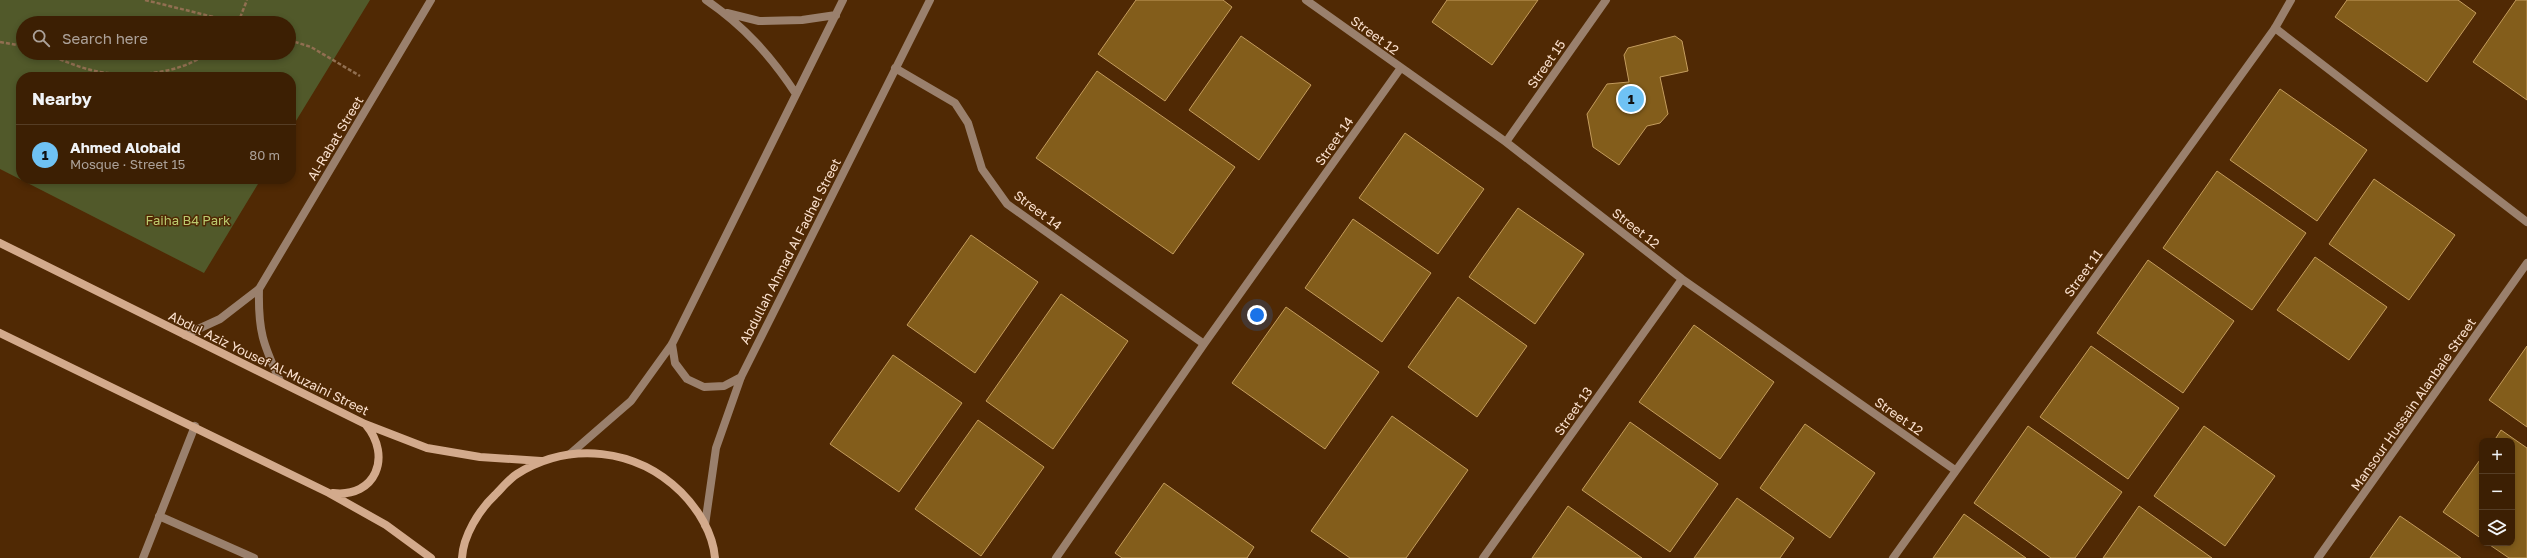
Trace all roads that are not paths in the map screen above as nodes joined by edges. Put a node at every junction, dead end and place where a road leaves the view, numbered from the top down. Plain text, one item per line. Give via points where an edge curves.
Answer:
1 (431, 0) edge
2 (706, 0) edge
3 (843, 0) edge
4 (930, 0) edge
5 (1306, 0) edge
6 (1606, 0) edge
7 (2291, 0) edge
8 (724, 12) junction
9 (836, 14) junction
10 (2275, 28) junction
11 (895, 68) junction
12 (1400, 69) junction
13 (796, 94) junction
14 (1506, 142) junction
15 (2527, 222) edge
16 (0, 243) edge
17 (2527, 263) edge
18 (1682, 279) junction
19 (259, 289) junction
20 (0, 333) edge
21 (185, 334) junction
22 (672, 344) junction
23 (1204, 344) junction
24 (741, 377) junction
25 (280, 381) junction
26 (365, 424) junction
27 (195, 426) junction
28 (570, 454) junction
29 (541, 461) junction
30 (1955, 470) junction
31 (328, 493) junction
32 (159, 516) junction
33 (705, 525) junction
34 (714, 549) junction
35 (143, 558) edge
36 (254, 558) edge
37 (431, 558) edge
38 (462, 558) edge
39 (715, 558) edge
40 (723, 558) edge
41 (1056, 558) edge
42 (1484, 558) edge
43 (1893, 558) edge
44 (2318, 558) edge

1 - 19 street, Al-Rabat Street
2 - 8 street
3 - 9 street
4 - 11 street, Abdullah Ahmad Al Fadhel Street
5 - 12 street, Street 12
6 - 14 street, Street 15
7 - 10 street, Street 11
8 - 9 street via 759,21 802,20
8 - 13 street via 751,36 777,65
9 - 13 street
10 - 15 street
10 - 30 street, Street 11
11 - 23 street, Street 14 via 955,103 968,123 982,169 1007,204
11 - 24 street, Abdullah Ahmad Al Fadhel Street
12 - 14 street, Street 12
12 - 23 street, Street 14
13 - 22 street
14 - 18 street, Street 12
16 - 21 street, Abdul Aziz Yousef Al-Muzaini Street
17 - 44 street, Mansour Hussain Alanbaie Street
18 - 30 street, Street 12
18 - 42 street, Street 13
19 - 21 street, Al-Rabat Street via 220,319
19 - 25 street, Al-Rabat Street via 258,318 263,345
20 - 27 street
21 - 25 street, Abdul Aziz Yousef Al-Muzaini Street
22 - 24 street via 675,363 687,379 704,387 724,386
22 - 28 street via 631,401
23 - 41 street, Street 14
24 - 33 street, Abdullah Ahmad Al Fadhel Street via 716,448
25 - 26 street, Abdul Aziz Yousef Al-Muzaini Street
26 - 29 street, Abdul Aziz Yousef Al-Muzaini Street via 427,448 480,457
26 - 31 street via 375,436 380,451 378,466 371,480 359,490 344,494
27 - 31 street
27 - 32 street
28 - 29 street
28 - 33 street via 599,452 634,460 666,477 692,503
29 - 38 street via 515,475 482,507 462,549
30 - 43 street, Street 11
31 - 37 street via 386,525
32 - 35 street
32 - 36 street
33 - 34 street
34 - 39 street
34 - 40 street

